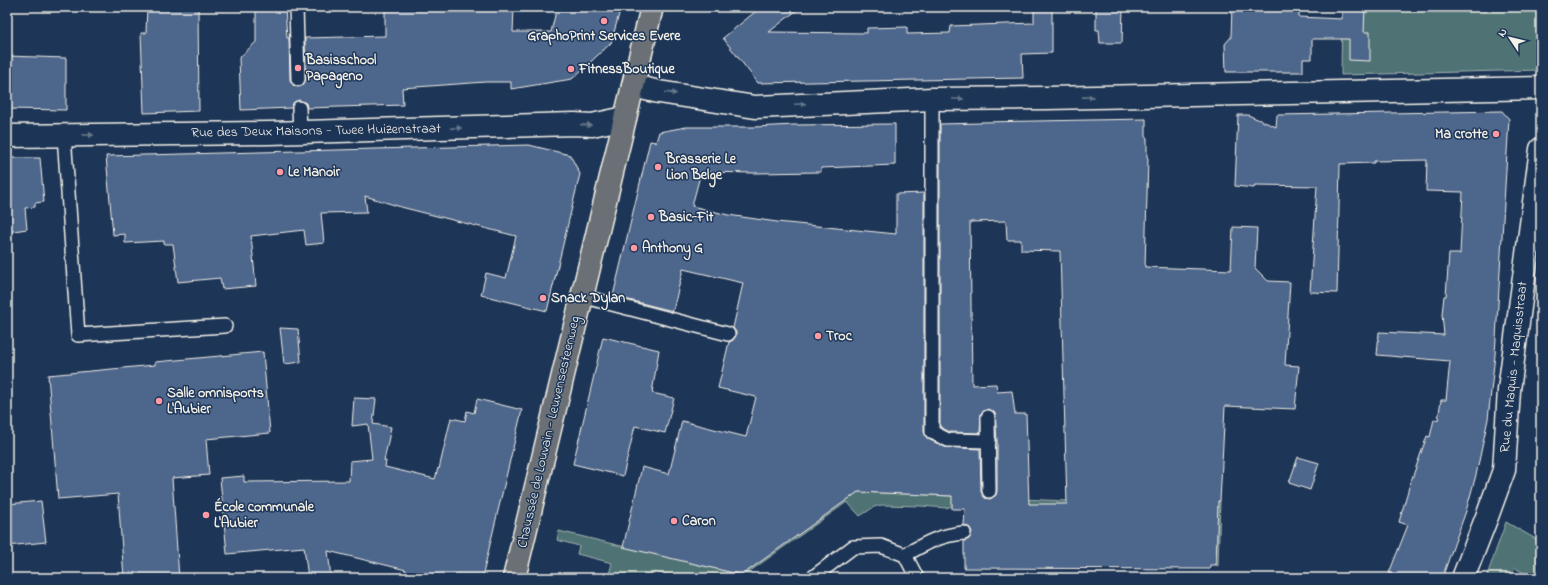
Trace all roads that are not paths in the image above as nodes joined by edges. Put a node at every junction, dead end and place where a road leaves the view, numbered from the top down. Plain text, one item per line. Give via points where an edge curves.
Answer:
1 (296, 7) edge
2 (652, 7) edge
3 (298, 79) dead end
4 (633, 86) junction
5 (1541, 88) edge
6 (932, 99) junction
7 (299, 108) dead end
8 (625, 118) junction
9 (300, 132) junction
10 (64, 135) junction
11 (7, 136) edge
12 (1541, 149) edge
13 (581, 296) junction
14 (225, 326) dead end
15 (728, 334) dead end
16 (988, 416) dead end
17 (989, 441) junction
18 (989, 491) dead end
19 (964, 533) dead end
20 (905, 555) junction
21 (514, 578) edge
22 (812, 578) edge
23 (917, 578) edge
24 (1463, 578) edge

1 - 3 lane
2 - 4 main road, Chaussée de Louvain - Leuvensesteenweg
4 -> 6 street via 755,107
4 - 8 main road, Chaussée de Louvain - Leuvensesteenweg
6 -> 5 street
6 - 17 lane via 932,432 948,440
7 - 9 lane
9 -> 8 street, Rue des Deux Maisons - Twee Huizenstraat via 592,125
8 - 13 main road, Chaussée de Louvain - Leuvensesteenweg
10 -> 9 street, Rue des Deux Maisons - Twee Huizenstraat
10 - 11 street, Rue des Deux Maisons - Twee Huizenstraat
10 - 14 lane via 78,335
12 - 24 street, Rue du Maquis - Maquisstraat via 1509,390 1504,470
13 - 15 lane
13 - 21 main road, Chaussée de Louvain - Leuvensesteenweg
16 - 17 lane
17 - 18 lane
19 - 20 lane via 932,540
20 - 22 lane via 881,546 853,547
20 - 23 lane

